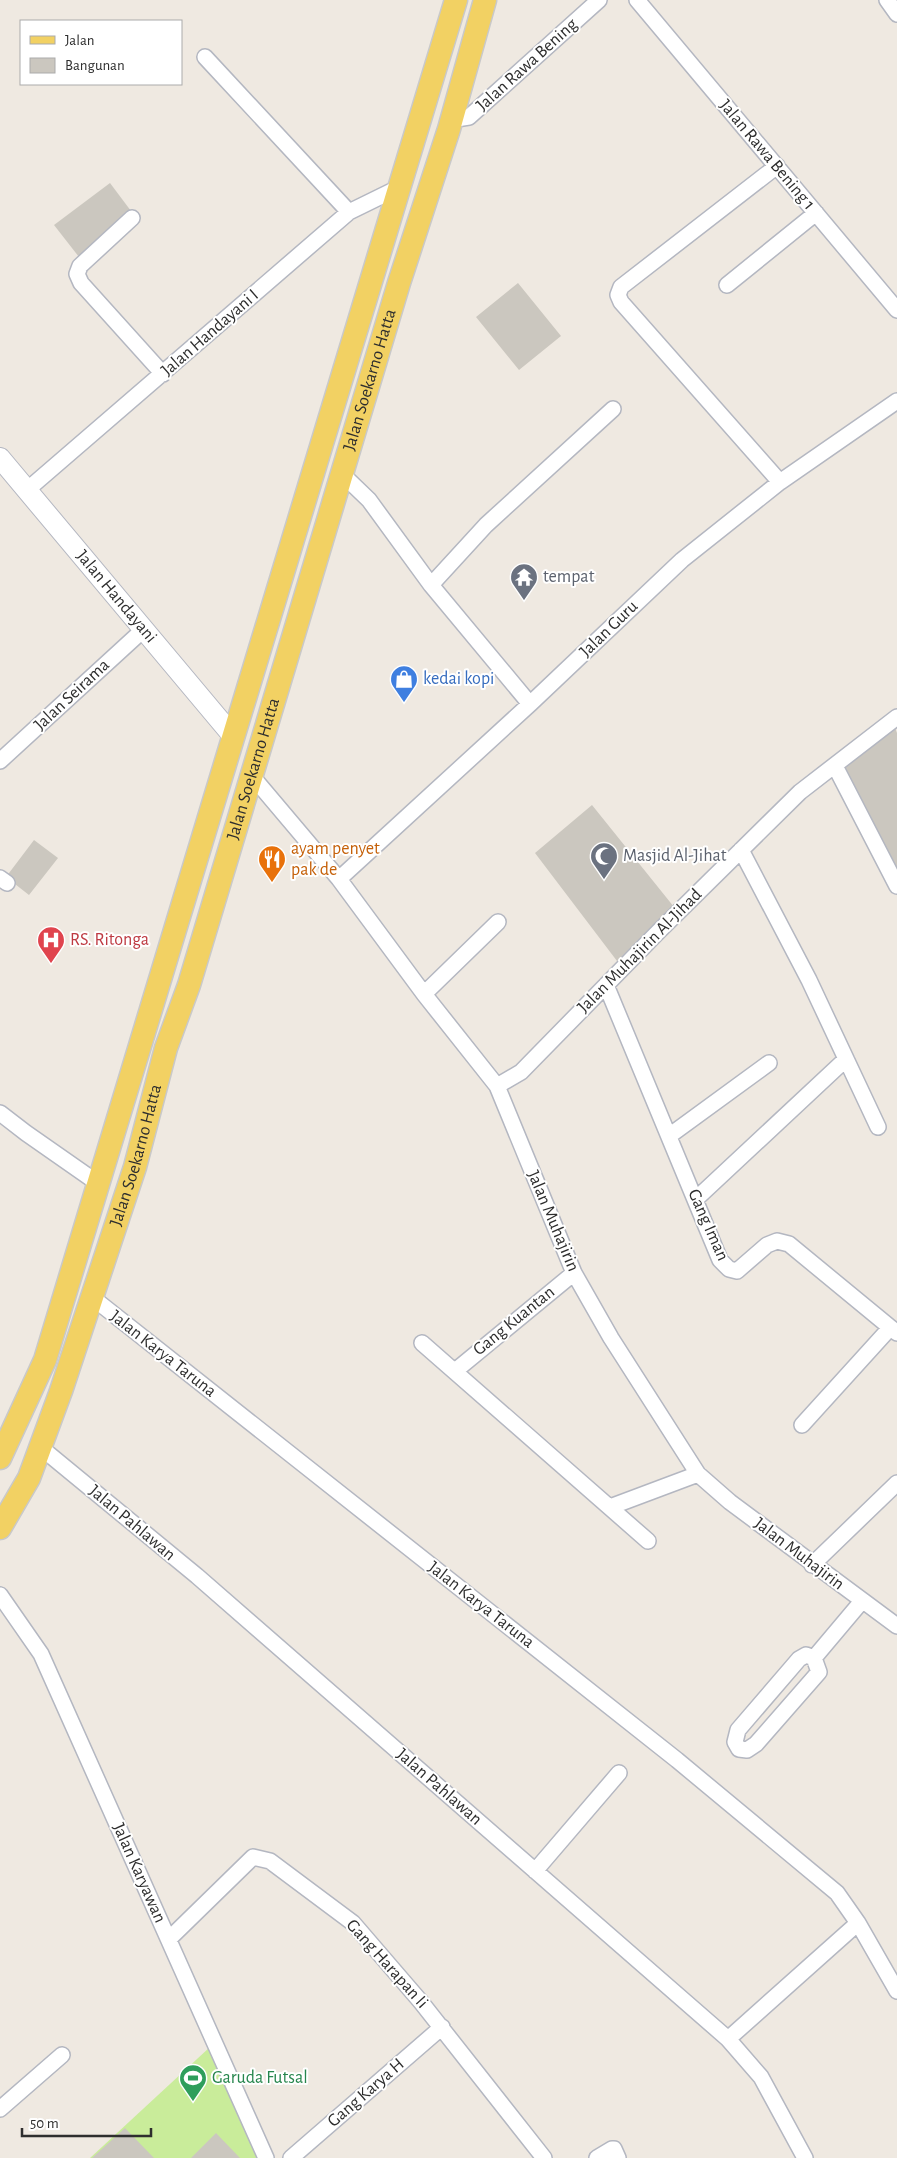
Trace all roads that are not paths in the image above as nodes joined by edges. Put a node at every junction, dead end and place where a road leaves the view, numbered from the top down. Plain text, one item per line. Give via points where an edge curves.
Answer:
1 (456, 0) edge
2 (485, 0) edge
3 (598, 0) edge
4 (637, 0) edge
5 (887, 0) edge
6 (897, 14) edge
7 (205, 57) dead end
8 (450, 120) junction
9 (777, 166) junction
10 (400, 188) junction
11 (349, 212) junction
12 (816, 213) junction
13 (132, 218) dead end
14 (727, 285) dead end
15 (897, 310) edge
16 (162, 374) junction
17 (897, 400) edge
18 (613, 409) dead end
19 (0, 458) edge
20 (342, 474) junction
21 (780, 482) junction
22 (27, 490) junction
23 (431, 585) junction
24 (143, 630) junction
25 (530, 704) junction
26 (897, 717) edge
27 (233, 736) junction
28 (0, 762) edge
29 (835, 766) junction
30 (252, 776) junction
31 (741, 850) junction
32 (339, 879) junction
33 (897, 886) edge
34 (498, 922) dead end
35 (606, 985) junction
36 (424, 994) junction
37 (846, 1059) junction
38 (769, 1064) dead end
39 (497, 1086) junction
40 (0, 1113) edge
41 (878, 1127) dead end
42 (669, 1136) junction
43 (107, 1158) junction
44 (135, 1167) junction
45 (99, 1184) junction
46 (696, 1199) junction
47 (574, 1273) junction
48 (93, 1298) junction
49 (894, 1331) edge
50 (422, 1343) dead end
51 (455, 1371) junction
52 (802, 1425) dead end
53 (2, 1446) edge
54 (39, 1446) junction
55 (698, 1474) junction
56 (897, 1483) edge
57 (610, 1507) junction
58 (0, 1528) edge
59 (648, 1541) dead end
60 (812, 1565) junction
61 (0, 1595) edge
62 (862, 1600) junction
63 (897, 1626) edge
64 (814, 1658) junction
65 (619, 1773) dead end
66 (535, 1871) junction
67 (858, 1923) junction
68 (169, 1939) junction
69 (897, 1991) edge
70 (442, 2027) junction
71 (728, 2039) junction
72 (62, 2055) dead end
73 (0, 2109) edge
74 (616, 2154) edge
75 (266, 2158) edge
76 (291, 2158) edge
77 (544, 2158) edge
78 (597, 2158) edge
79 (805, 2158) edge

1 - 10 main road, Jalan Soekarno Hatta
2 - 8 main road, Jalan Soekarno Hatta
3 - 8 street, Jalan Rawa Bening via 469,117
4 - 9 street, Jalan Rawa Bening 1
5 - 6 street
7 - 11 street
8 - 20 main road, Jalan Soekarno Hatta
9 - 12 street, Jalan Rawa Bening 1
9 - 21 street via 621,287 618,295
10 - 11 street, Jalan Handayani I
10 - 27 main road, Jalan Soekarno Hatta
11 - 16 street, Jalan Handayani I
12 - 14 street
12 - 15 street, Jalan Rawa Bening 1
13 - 16 street via 80,266 77,274 81,283
16 - 22 street, Jalan Handayani I
17 - 21 street, Jalan Guru
18 - 23 street via 486,525
19 - 22 street, Jalan Handayani
20 - 23 street via 369,500
20 - 30 main road, Jalan Soekarno Hatta
21 - 25 street, Jalan Guru via 682,560
22 - 24 street, Jalan Handayani
23 - 25 street
24 - 27 street, Jalan Handayani
24 - 28 street, Jalan Seirama
25 - 32 street, Jalan Guru
26 - 29 street, Jalan Muhajirin Al-Jihad
27 - 43 main road, Jalan Soekarno Hatta
29 - 31 street, Jalan Muhajirin Al-Jihad via 800,792
29 - 33 street
30 - 32 street, Jalan Muhajirin
30 - 44 main road, Jalan Soekarno Hatta via 189,985 166,1048
31 - 35 street, Jalan Muhajirin Al-Jihad
31 - 37 street
32 - 36 street, Jalan Muhajirin
34 - 36 street
35 - 39 street, Jalan Muhajirin Al-Jihad via 521,1072
35 - 42 street, Gang Iman
36 - 39 street, Jalan Muhajirin
37 - 41 street
37 - 46 street
38 - 42 street
39 - 47 street, Jalan Muhajirin
40 - 45 street
42 - 46 street, Gang Iman
43 - 44 main road
43 - 45 main road, Jalan Soekarno Hatta
44 - 48 main road, Jalan Soekarno Hatta
45 - 53 main road, Jalan Soekarno Hatta via 45,1360
46 - 49 street, Gang Iman via 720,1260 729,1269 737,1271 767,1245 777,1241 789,1244
47 - 51 street, Gang Kuantan
47 - 55 street, Jalan Muhajirin via 611,1338
48 - 54 main road, Jalan Soekarno Hatta
48 - 67 street, Jalan Karya Taruna via 677,1760 838,1893
49 - 52 street
50 - 51 street
51 - 57 street
54 - 58 main road, Jalan Soekarno Hatta via 29,1478
54 - 66 street, Jalan Pahlawan via 196,1576
55 - 57 street
55 - 60 street, Jalan Muhajirin
56 - 60 street
57 - 59 street
60 - 62 street, Jalan Muhajirin
61 - 68 street, Jalan Karyawan via 41,1654
62 - 63 street, Jalan Muhajirin
62 - 64 street
64 - 64 street via 819,1672 756,1744 747,1750 739,1749 735,1742 738,1730 798,1659 806,1655
65 - 66 street
66 - 71 street, Jalan Pahlawan
67 - 69 street, Jalan Karya Taruna
67 - 71 street
68 - 70 street, Gang Harapan Ii via 253,1857 262,1858 353,1923
68 - 75 street, Jalan Karyawan
70 - 76 street, Gang Karya H
70 - 77 street, Gang Harapan Ii
71 - 79 street, Jalan Pahlawan via 761,2077
72 - 73 street
74 - 78 street via 612,2149

